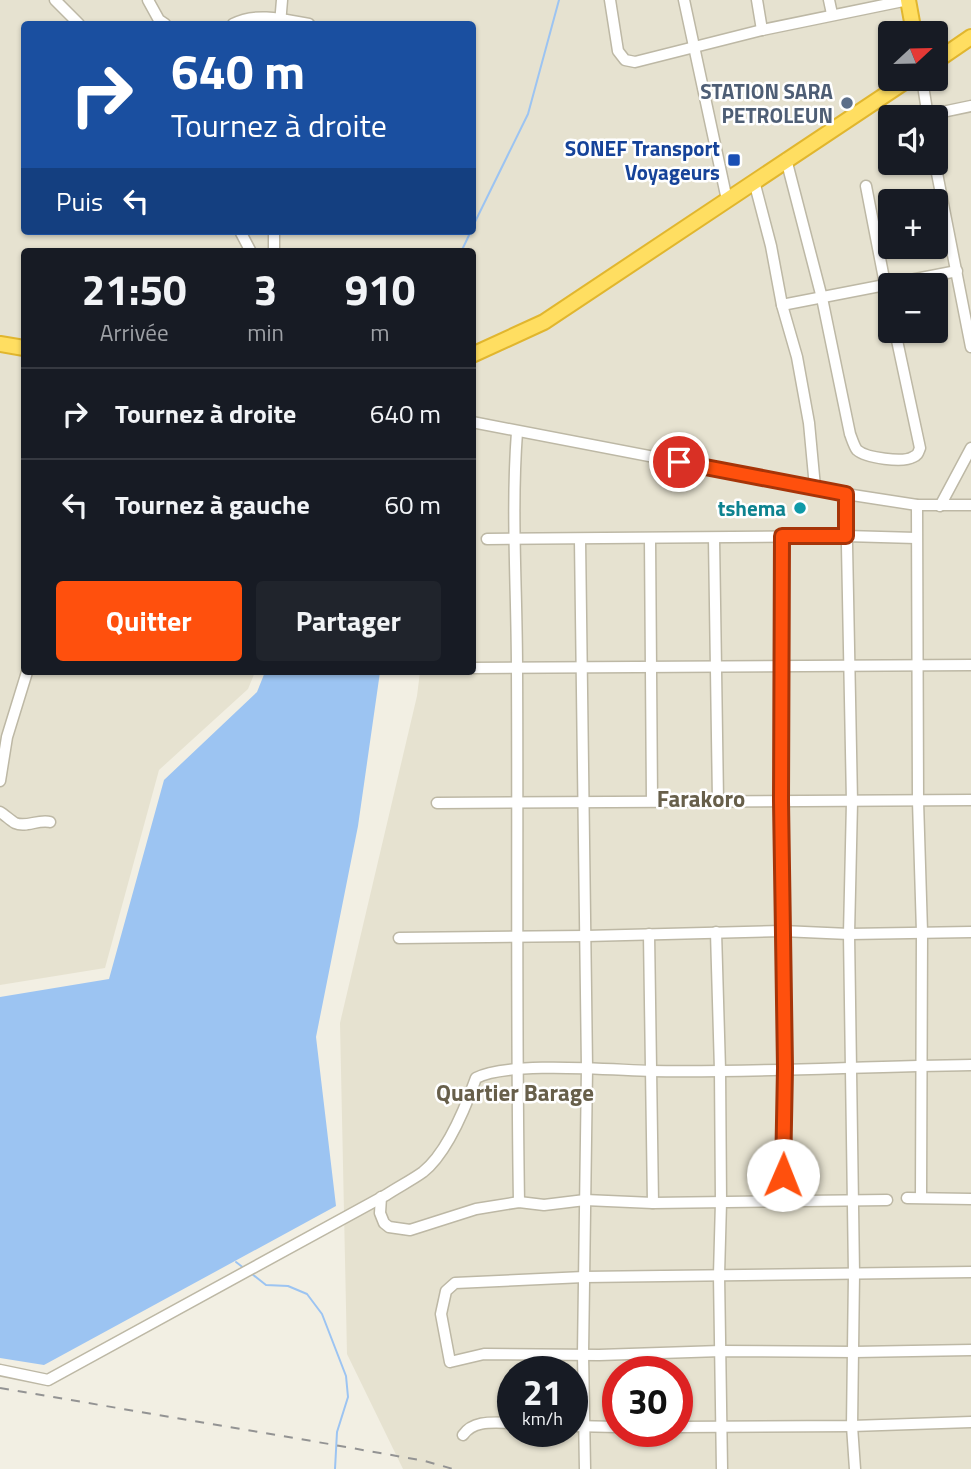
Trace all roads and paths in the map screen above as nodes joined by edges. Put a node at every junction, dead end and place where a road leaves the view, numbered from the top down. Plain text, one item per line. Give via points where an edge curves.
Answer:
1 (55, 0) edge
2 (148, 0) edge
3 (282, 0) edge
4 (610, 0) edge
5 (684, 0) edge
6 (757, 0) edge
7 (828, 0) edge
8 (908, 0) edge
9 (832, 15) junction
10 (76, 21) edge
11 (160, 21) edge
12 (239, 21) edge
13 (273, 21) edge
14 (280, 21) edge
15 (912, 21) edge
16 (762, 30) junction
17 (971, 37) edge
18 (692, 48) junction
19 (948, 53) edge
20 (891, 91) edge
21 (971, 106) edge
22 (948, 111) edge
23 (786, 159) junction
24 (937, 175) edge
25 (754, 181) junction
26 (866, 186) dead end
27 (727, 200) junction
28 (957, 271) junction
29 (881, 273) edge
30 (947, 273) edge
31 (878, 287) edge
32 (822, 298) junction
33 (782, 305) junction
34 (898, 343) edge
35 (0, 344) edge
36 (971, 346) edge
37 (21, 348) edge
38 (476, 353) edge
39 (476, 423) edge
40 (517, 432) junction
41 (971, 448) edge
42 (815, 487) junction
43 (846, 494) junction
44 (917, 505) junction
45 (971, 505) edge
46 (940, 506) junction
47 (782, 536) junction
48 (846, 536) junction
49 (513, 538) junction
50 (714, 538) junction
51 (916, 538) junction
52 (487, 539) dead end
53 (650, 539) junction
54 (580, 540) junction
55 (971, 664) edge
56 (918, 665) junction
57 (850, 666) junction
58 (717, 667) junction
59 (782, 667) junction
60 (476, 668) edge
61 (517, 668) junction
62 (581, 668) junction
63 (651, 668) junction
64 (26, 675) edge
65 (3, 739) edge
66 (0, 782) edge
67 (971, 800) edge
68 (652, 801) junction
69 (718, 801) junction
70 (781, 801) junction
71 (918, 801) junction
72 (517, 802) junction
73 (582, 802) junction
74 (852, 802) junction
75 (437, 803) dead end
76 (0, 813) edge
77 (50, 822) dead end
78 (782, 931) junction
79 (716, 932) junction
80 (922, 932) junction
81 (971, 932) edge
82 (649, 934) junction
83 (849, 934) junction
84 (518, 936) junction
85 (586, 936) junction
86 (399, 938) dead end
87 (920, 1065) junction
88 (971, 1065) edge
89 (853, 1066) junction
90 (587, 1068) junction
91 (785, 1068) junction
92 (517, 1070) junction
93 (720, 1070) junction
94 (651, 1071) junction
95 (381, 1197) junction
96 (921, 1197) junction
97 (907, 1198) dead end
98 (971, 1199) edge
99 (585, 1200) junction
100 (887, 1200) dead end
101 (853, 1201) junction
102 (519, 1202) junction
103 (721, 1202) junction
104 (783, 1202) junction
105 (653, 1203) junction
106 (971, 1272) edge
107 (854, 1274) junction
108 (719, 1275) junction
109 (584, 1277) junction
110 (971, 1350) edge
111 (721, 1351) junction
112 (854, 1352) junction
113 (583, 1354) junction
114 (0, 1370) edge
115 (497, 1422) edge
116 (971, 1422) edge
117 (852, 1426) junction
118 (693, 1427) edge
119 (722, 1427) junction
120 (463, 1435) dead end
121 (584, 1447) edge
122 (585, 1469) edge
123 (722, 1469) edge
124 (855, 1469) edge

1 - 10 street
2 - 11 street
3 - 14 street
4 - 18 street via 618,51 625,60 635,62
5 - 18 street
6 - 16 street
7 - 9 street
8 - 9 street
8 - 15 highway
9 - 16 street
12 - 13 street via 246,17
16 - 18 street
17 - 19 highway
18 - 27 street
20 - 23 highway
21 - 22 street
23 - 25 highway
23 - 32 street
24 - 28 street
25 - 27 highway
25 - 33 street
26 - 29 street
27 - 38 highway via 544,322
28 - 30 street
28 - 36 street
31 - 32 street
32 - 33 street
32 - 34 street via 856,449 886,459 911,459 920,448
33 - 42 street via 809,423
35 - 37 highway
39 - 40 street
40 - 42 street
40 - 49 street
41 - 46 street
42 - 43 street
43 - 44 street
43 - 48 street
44 - 46 street
44 - 51 street
45 - 46 street
47 - 48 street
47 - 50 street
47 - 59 street
48 - 51 street
48 - 57 street
49 - 52 street
49 - 54 street
49 - 61 street
50 - 53 street
50 - 58 street
51 - 56 street
53 - 54 street
53 - 63 street
54 - 62 street
55 - 56 street
56 - 57 street
56 - 71 street
57 - 59 street
57 - 74 street
58 - 59 street
58 - 63 street
58 - 69 street
59 - 70 street
60 - 61 street
61 - 62 street
61 - 72 street
62 - 63 street
62 - 73 street
63 - 68 street
64 - 65 street
65 - 66 street
67 - 71 street
68 - 69 street
68 - 73 street
69 - 70 street
70 - 74 street
70 - 78 street
71 - 74 street
71 - 80 street
72 - 73 street
72 - 75 street
72 - 84 street
73 - 85 street
74 - 83 street
76 - 77 street via 16,824
78 - 79 street
78 - 83 street
78 - 91 street
79 - 82 street
79 - 93 street
80 - 81 street
80 - 83 street
80 - 87 street
82 - 85 street
82 - 94 street
83 - 89 street
84 - 85 street
84 - 86 street
84 - 92 street
85 - 90 street
87 - 88 street
87 - 89 street
87 - 96 street
89 - 91 street
89 - 101 street
90 - 92 street
90 - 94 street
90 - 99 street
91 - 93 street
91 - 104 street
92 - 95 street via 476,1078 468,1101 425,1171
92 - 102 street
93 - 94 street
93 - 103 street
94 - 105 street
95 - 102 street via 384,1223 411,1230 476,1209
95 - 114 street via 48,1380
96 - 97 street
96 - 98 street
99 - 102 street via 544,1205
99 - 105 street
99 - 109 street
100 - 101 street
101 - 104 street
101 - 107 street
103 - 104 street
103 - 105 street
103 - 108 street
106 - 107 street
107 - 108 street
107 - 112 street
108 - 109 street
108 - 111 street
109 - 113 street
109 - 113 street via 455,1283 446,1291 441,1314 450,1363 479,1354
110 - 112 street
111 - 112 street
111 - 113 street
111 - 119 street
112 - 117 street
115 - 120 street via 477,1425
116 - 117 street
117 - 119 street
117 - 124 street
118 - 119 street
119 - 123 street
121 - 122 street

